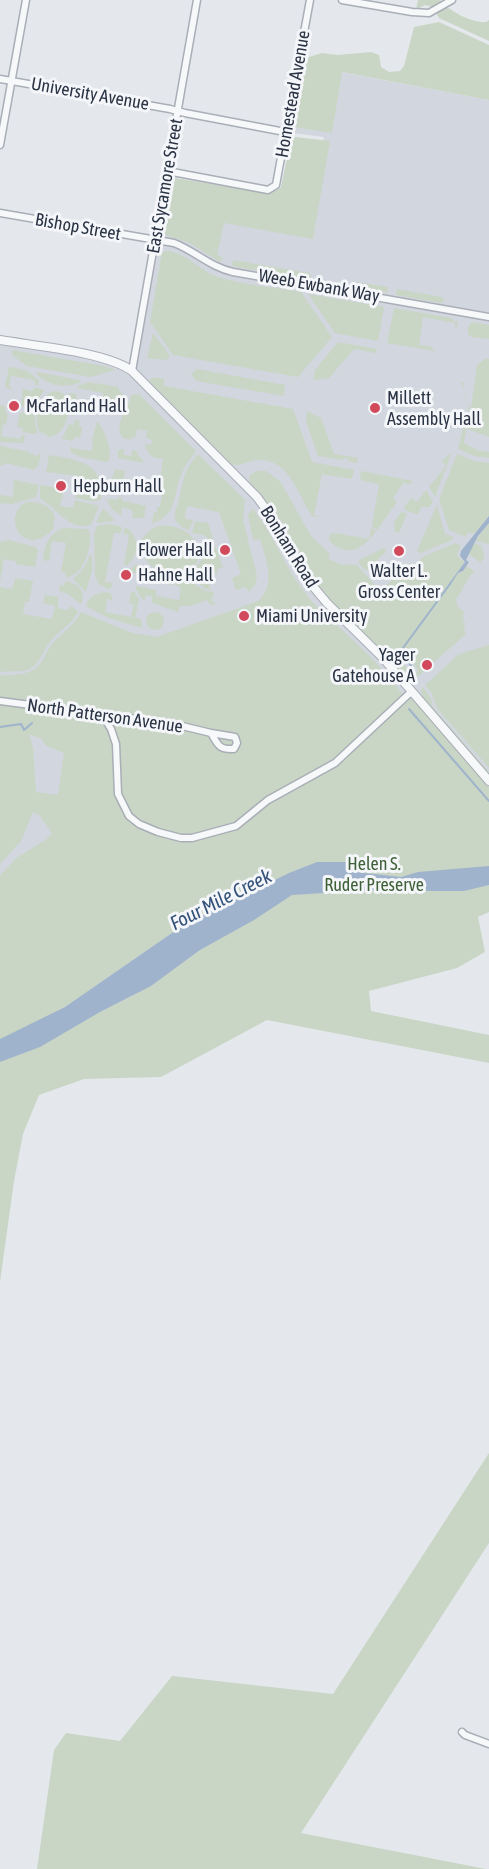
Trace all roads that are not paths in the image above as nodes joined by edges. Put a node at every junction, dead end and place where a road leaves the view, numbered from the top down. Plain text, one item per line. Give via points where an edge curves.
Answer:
1 (26, 0) edge
2 (197, 0) edge
3 (310, 0) edge
4 (342, 0) edge
5 (452, 0) edge
6 (0, 79) edge
7 (11, 81) junction
8 (178, 111) junction
9 (285, 132) junction
10 (0, 145) edge
11 (167, 171) junction
12 (0, 213) edge
13 (155, 241) junction
14 (489, 317) edge
15 (0, 340) edge
16 (132, 371) junction
17 (412, 691) junction
18 (0, 700) edge
19 (96, 714) junction
20 (211, 733) dead end
21 (489, 781) edge
22 (462, 1731) dead end
23 (489, 1744) edge

1 - 7 street
2 - 8 street, East Sycamore Street
3 - 9 street, Homestead Avenue
4 - 5 street via 429,13
6 - 7 street, University Avenue
7 - 8 street, University Avenue
7 - 10 street
8 - 9 street, University Avenue
8 - 11 street, East Sycamore Street
9 - 11 street, Homestead Avenue via 278,181 268,190
11 - 13 street, East Sycamore Street
12 - 13 street, Bishop Street
13 - 14 street, Weeb Ewbank Way via 189,249 226,270
13 - 16 street, East Sycamore Street
15 - 16 street via 97,357
16 - 17 street, Bonham Road via 257,497 311,584
17 - 19 street via 335,763 268,800 236,826 192,838 158,832 129,816 118,794 116,744 106,721
17 - 21 street, Bonham Road
18 - 19 street, North Patterson Avenue
19 - 20 street, North Patterson Avenue
22 - 23 street

